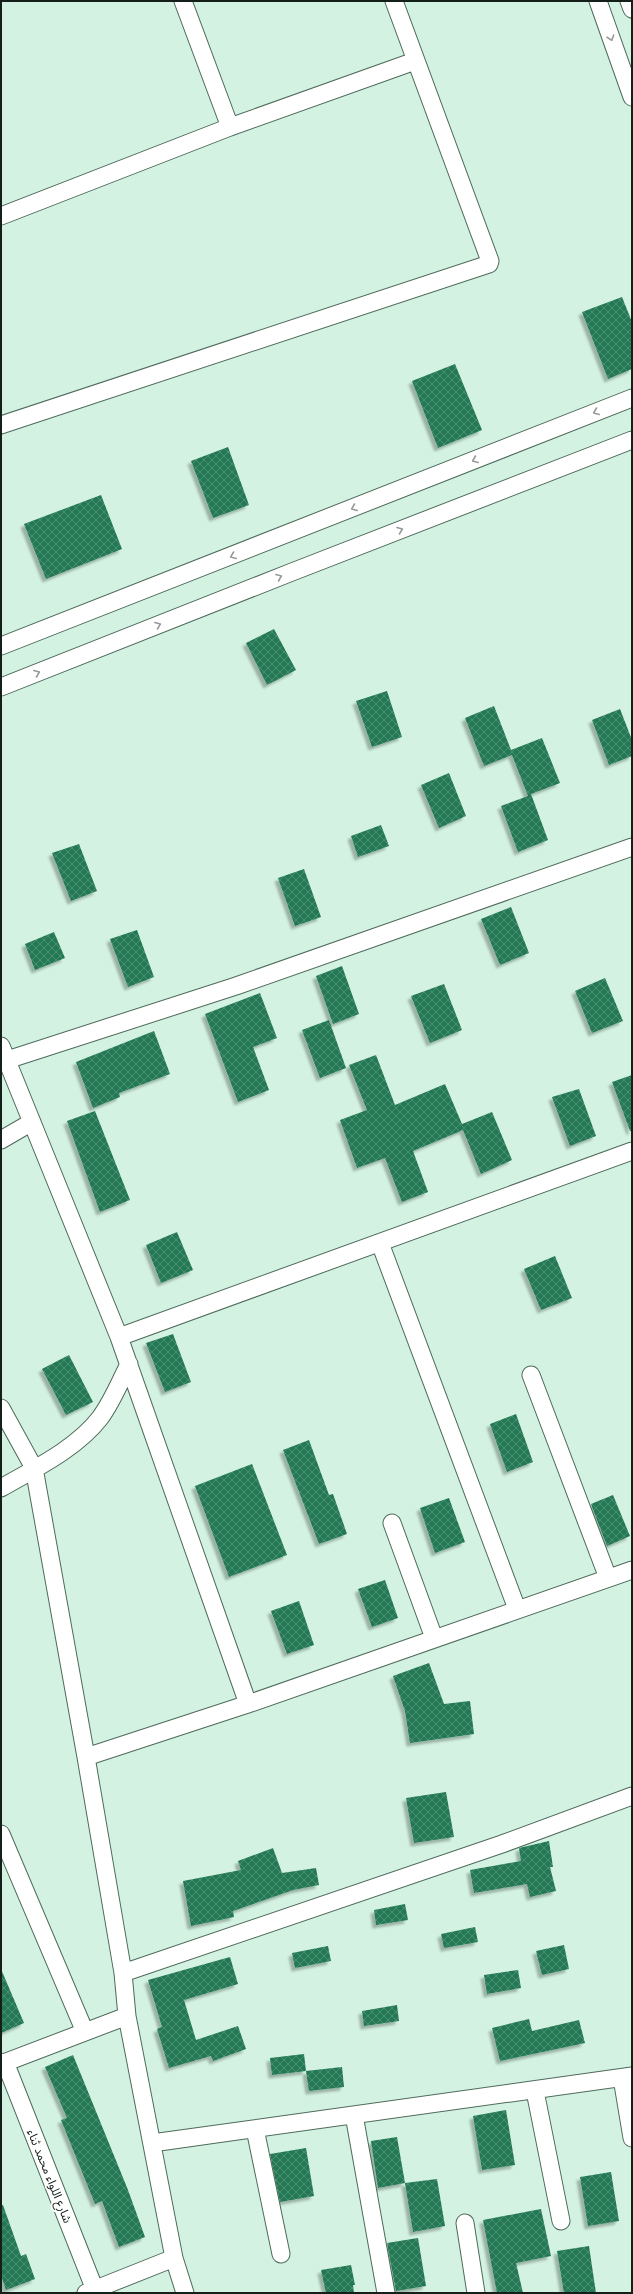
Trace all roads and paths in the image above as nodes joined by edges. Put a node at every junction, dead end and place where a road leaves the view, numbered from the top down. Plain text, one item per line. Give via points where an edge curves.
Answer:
1 (183, 1) edge
2 (394, 1) edge
3 (598, 1) edge
4 (629, 1) edge
5 (632, 9) edge
6 (415, 61) junction
7 (632, 97) edge
8 (230, 127) junction
9 (1, 216) edge
10 (632, 398) edge
11 (1, 426) edge
12 (632, 440) edge
13 (1, 646) edge
14 (1, 687) edge
15 (632, 847) edge
16 (4, 1053) edge
17 (32, 1122) junction
18 (1, 1140) edge
19 (632, 1151) edge
20 (380, 1243) junction
21 (119, 1337) junction
22 (129, 1364) junction
23 (531, 1376) dead end
24 (1, 1408) edge
25 (34, 1468) junction
26 (1, 1488) edge
27 (392, 1523) dead end
28 (632, 1570) edge
29 (608, 1578) junction
30 (517, 1609) junction
31 (434, 1638) junction
32 (248, 1704) junction
33 (86, 1756) junction
34 (632, 1796) edge
35 (1, 1834) edge
36 (123, 1973) junction
37 (128, 2016) junction
38 (86, 2032) junction
39 (3, 2063) edge
40 (627, 2077) edge
41 (535, 2091) junction
42 (354, 2115) junction
43 (255, 2129) junction
44 (632, 2138) edge
45 (152, 2143) junction
46 (561, 2221) dead end
47 (465, 2224) dead end
48 (281, 2254) dead end
49 (174, 2258) junction
50 (90, 2291) edge
51 (185, 2293) edge
52 (386, 2293) edge
53 (476, 2293) edge

1 - 8 street
2 - 6 street
3 -> 7 street
4 - 5 street
6 - 8 street
6 - 11 street via 489,264
8 - 9 street
10 -> 13 street
14 -> 12 street
15 - 16 street via 236,986
16 - 17 street
17 - 18 street
17 - 21 street
19 - 20 street
20 - 21 street
20 - 30 street
21 - 22 street
22 - 25 street via 100,1418 76,1442
22 - 32 street
23 - 29 street
24 - 25 street
25 - 26 street
25 - 33 street
27 - 31 street
28 - 29 street
29 - 30 street
30 - 31 street
31 - 32 street
32 - 33 street
33 - 36 street
34 - 36 street via 502,1844
35 - 38 street
36 - 37 street
37 - 38 street
37 - 45 street
38 - 39 street
39 - 50 street, شارع اللواء محمد ثناء
40 - 41 street
40 - 44 street
41 - 42 street
41 - 46 street
42 - 43 street
42 - 52 street
43 - 45 street
43 - 48 street
45 - 49 street
47 - 53 street
49 - 50 street
49 - 51 street

